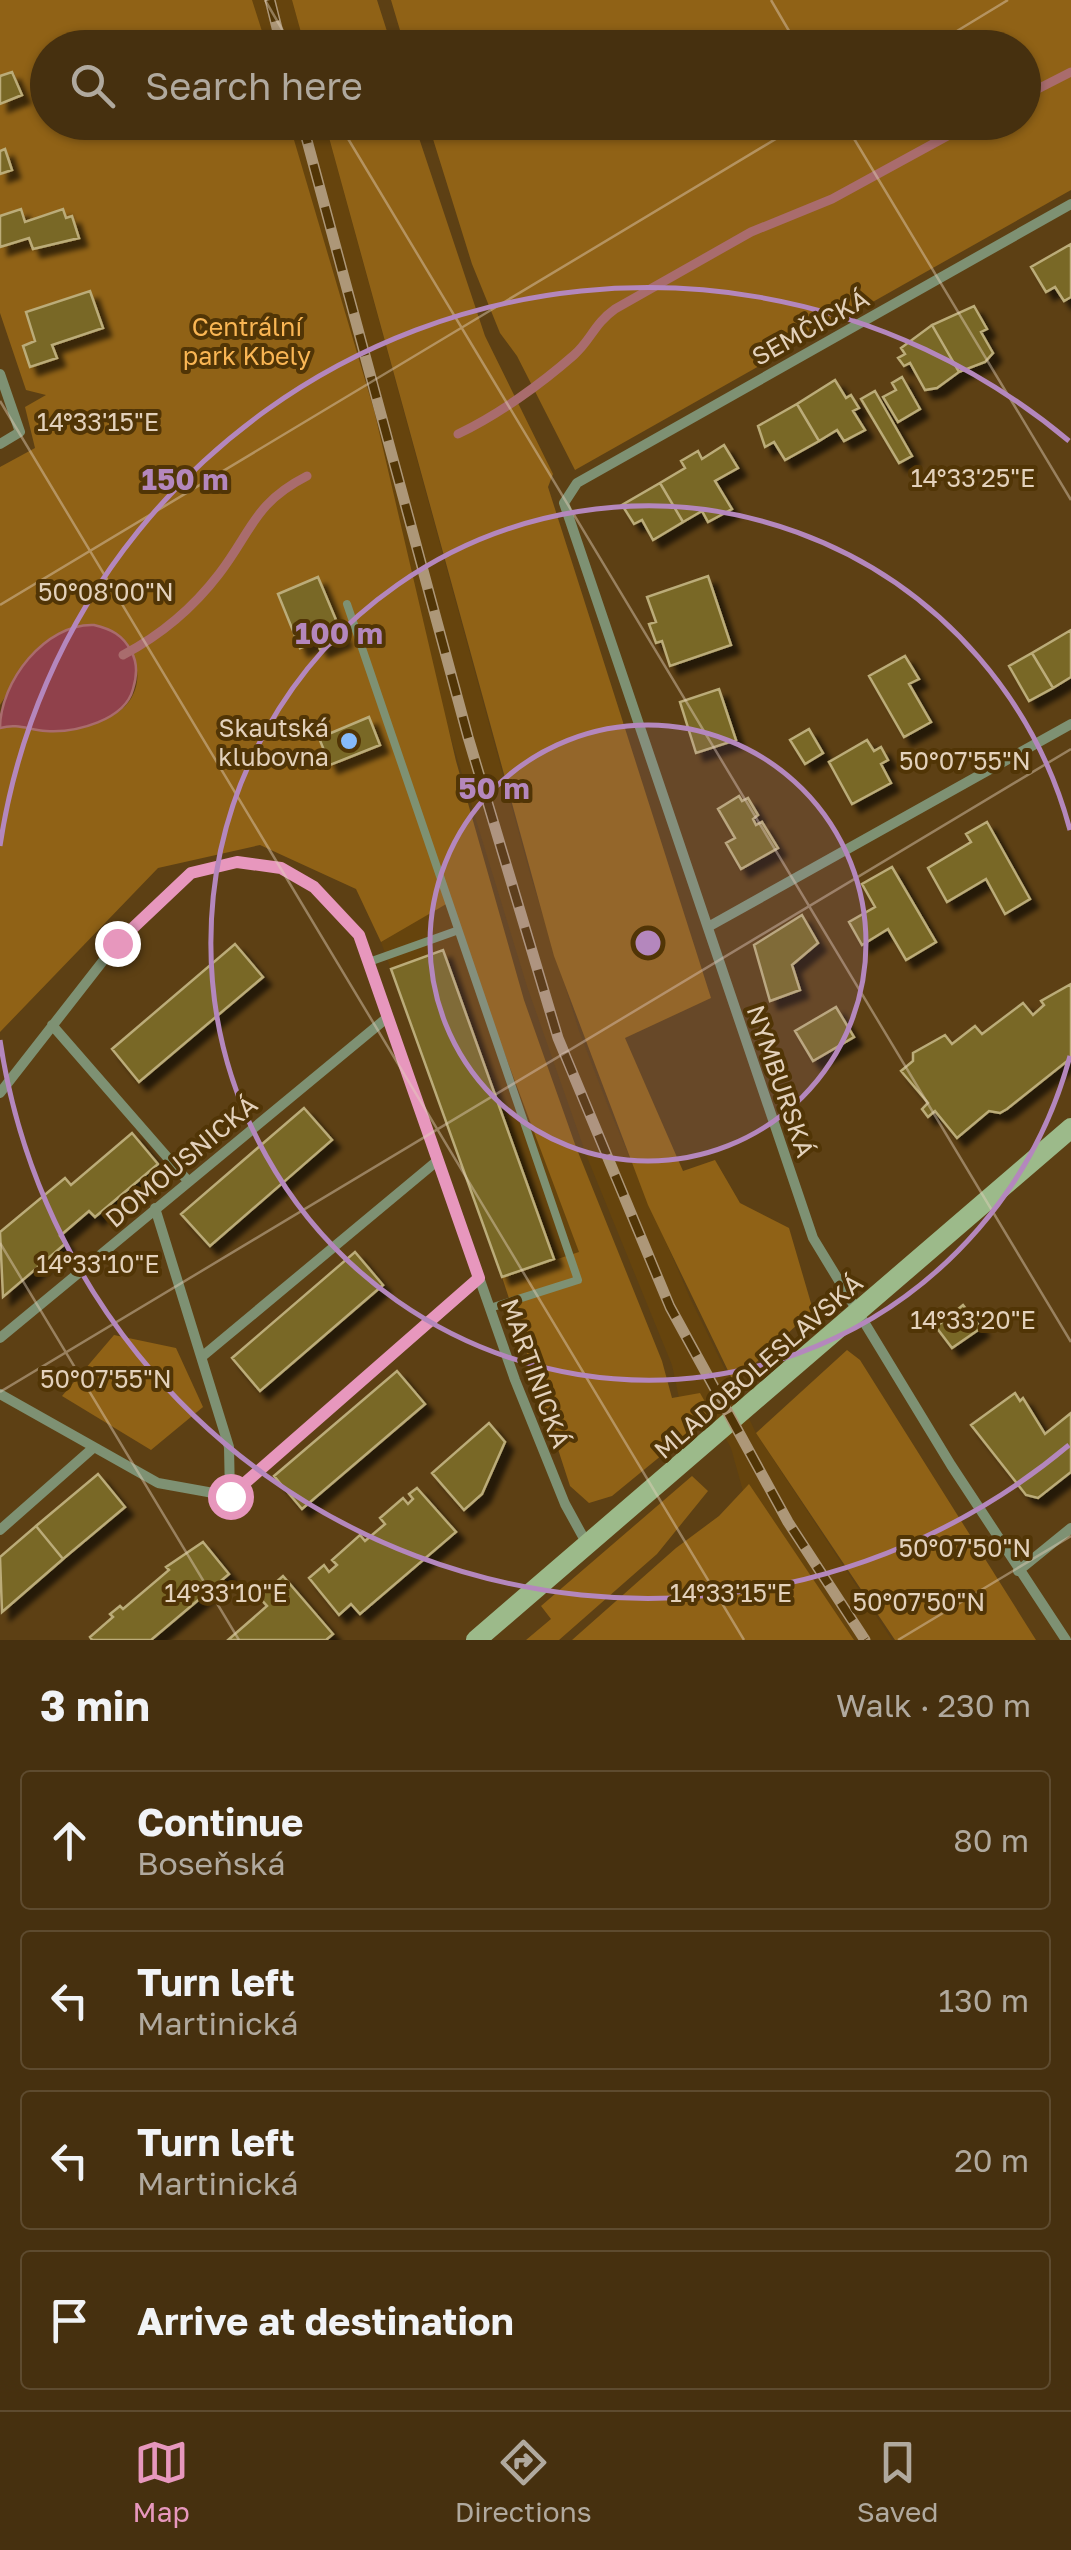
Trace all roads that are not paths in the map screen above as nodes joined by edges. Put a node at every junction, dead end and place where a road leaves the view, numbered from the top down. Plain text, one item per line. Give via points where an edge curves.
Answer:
1 (1071, 204) edge
2 (0, 374) edge
3 (0, 444) edge
4 (571, 487) joint
5 (347, 604) dead end
6 (1071, 724) edge
7 (708, 927) junction
8 (456, 931) junction
9 (369, 962) junction
10 (388, 1017) junction
11 (52, 1025) junction
12 (0, 1093) edge
13 (1071, 1128) edge
14 (437, 1161) junction
15 (188, 1181) junction
16 (155, 1208) junction
17 (479, 1278) junction
18 (490, 1308) junction
19 (858, 1313) junction
20 (0, 1338) edge
21 (204, 1355) junction
22 (0, 1394) edge
23 (93, 1448) junction
24 (230, 1496) junction
25 (1071, 1528) edge
26 (0, 1530) edge
27 (587, 1544) junction
28 (1018, 1571) junction
29 (476, 1640) edge
30 (1066, 1640) edge

1 - 4 street, SEMČICKÁ
2 - 3 street via 20,432
4 - 7 street, NYMBURSKÁ via 564,503
5 - 8 lane
6 - 7 street
7 - 19 street, NYMBURSKÁ via 812,1238
8 - 9 lane
8 - 18 lane via 578,1280
9 - 10 street, MARTINICKÁ
9 - 11 street, MARTINICKÁ via 359,935 314,887 281,868 237,862 191,873 117,943
10 - 14 street, MARTINICKÁ
10 - 15 street, DOMOUSNICKÁ
11 - 12 street, MARTINICKÁ
11 - 15 street
13 - 19 main road, MLADOBOLESLAVSKÁ
14 - 17 street, MARTINICKÁ
14 - 21 street
15 - 16 street, DOMOUSNICKÁ
16 - 20 street, DOMOUSNICKÁ
16 - 21 street
17 - 18 street, MARTINICKÁ
17 - 24 street
18 - 27 street, MARTINICKÁ via 558,1488
19 - 27 main road, MLADOBOLESLAVSKÁ
19 - 28 street, NYMBURSKÁ
21 - 24 street via 229,1447
22 - 23 street
23 - 24 street via 158,1483
23 - 26 street
25 - 28 street
27 - 29 main road, MLADOBOLESLAVSKÁ
28 - 30 street, NYMBURSKÁ

